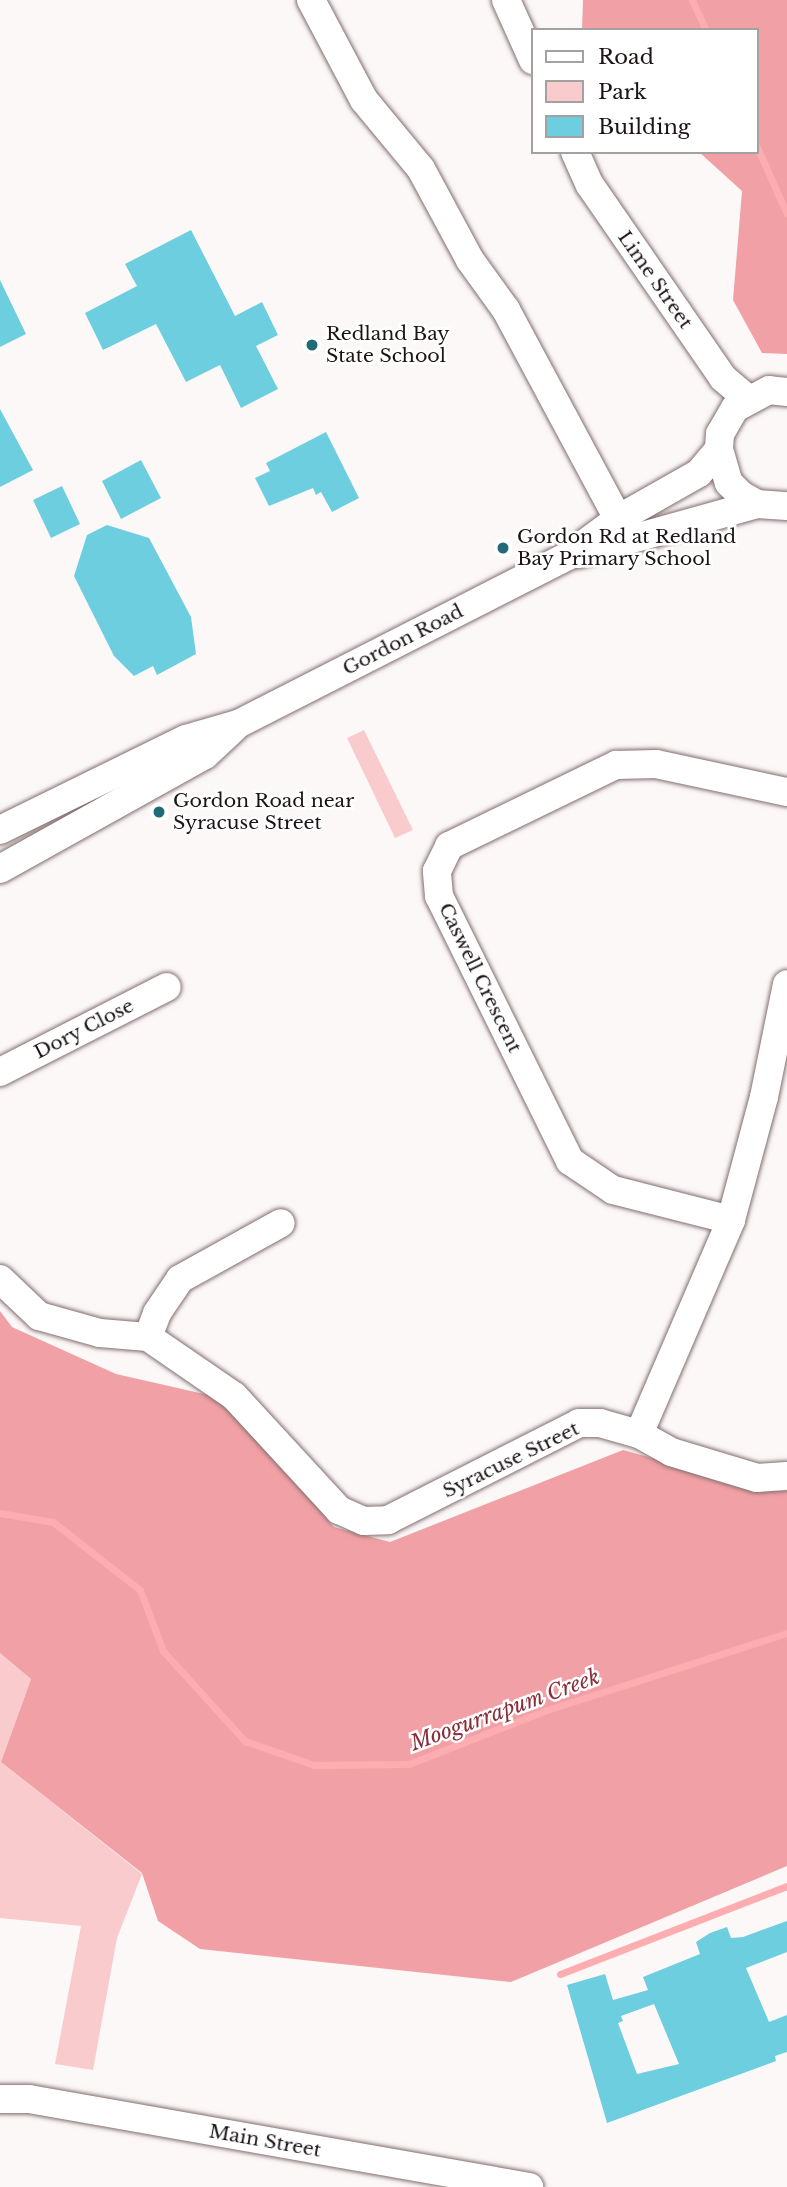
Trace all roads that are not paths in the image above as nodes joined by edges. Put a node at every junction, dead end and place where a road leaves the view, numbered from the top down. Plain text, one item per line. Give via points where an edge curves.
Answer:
1 (311, 0) edge
2 (506, 0) edge
3 (532, 58) edge
4 (576, 154) edge
5 (787, 392) edge
6 (747, 398) junction
7 (719, 450) junction
8 (757, 504) junction
9 (787, 506) edge
10 (618, 519) junction
11 (568, 556) junction
12 (239, 724) junction
13 (787, 792) edge
14 (0, 830) edge
15 (0, 869) edge
16 (787, 984) edge
17 (167, 987) dead end
18 (0, 1072) edge
19 (731, 1220) junction
20 (281, 1223) dead end
21 (0, 1279) edge
22 (148, 1337) junction
23 (639, 1434) junction
24 (787, 1476) edge
25 (0, 2099) edge
26 (529, 2187) edge

1 - 10 street via 364,100 421,169 470,260 506,310
2 - 3 street
4 - 6 street, Lime Street via 590,185 723,378
5 - 6 street via 769,390
6 - 7 street, Gordon Road via 726,420
7 - 8 street via 729,482
7 - 10 street, Gordon Road via 699,472
8 - 9 street, Gordon Road
8 - 11 street, Gordon Road via 633,542
10 - 11 street, Gordon Road
11 - 12 street, Gordon Road
12 - 14 street, Gordon Road via 186,739
12 - 15 street, Gordon Road via 205,755
13 - 19 street, Caswell Crescent via 656,764 616,765 449,846 437,871 439,896 570,1161 613,1190
16 - 19 street via 764,1097
17 - 18 street, Dory Close
19 - 23 street
20 - 22 street via 180,1279 157,1312
21 - 22 street, Syracuse Street via 39,1316 100,1333
22 - 23 street, Syracuse Street via 234,1396 339,1510 364,1521 388,1520 579,1423 600,1423
23 - 24 street, Syracuse Street via 671,1452 757,1478
25 - 26 street, Main Street via 29,2099

